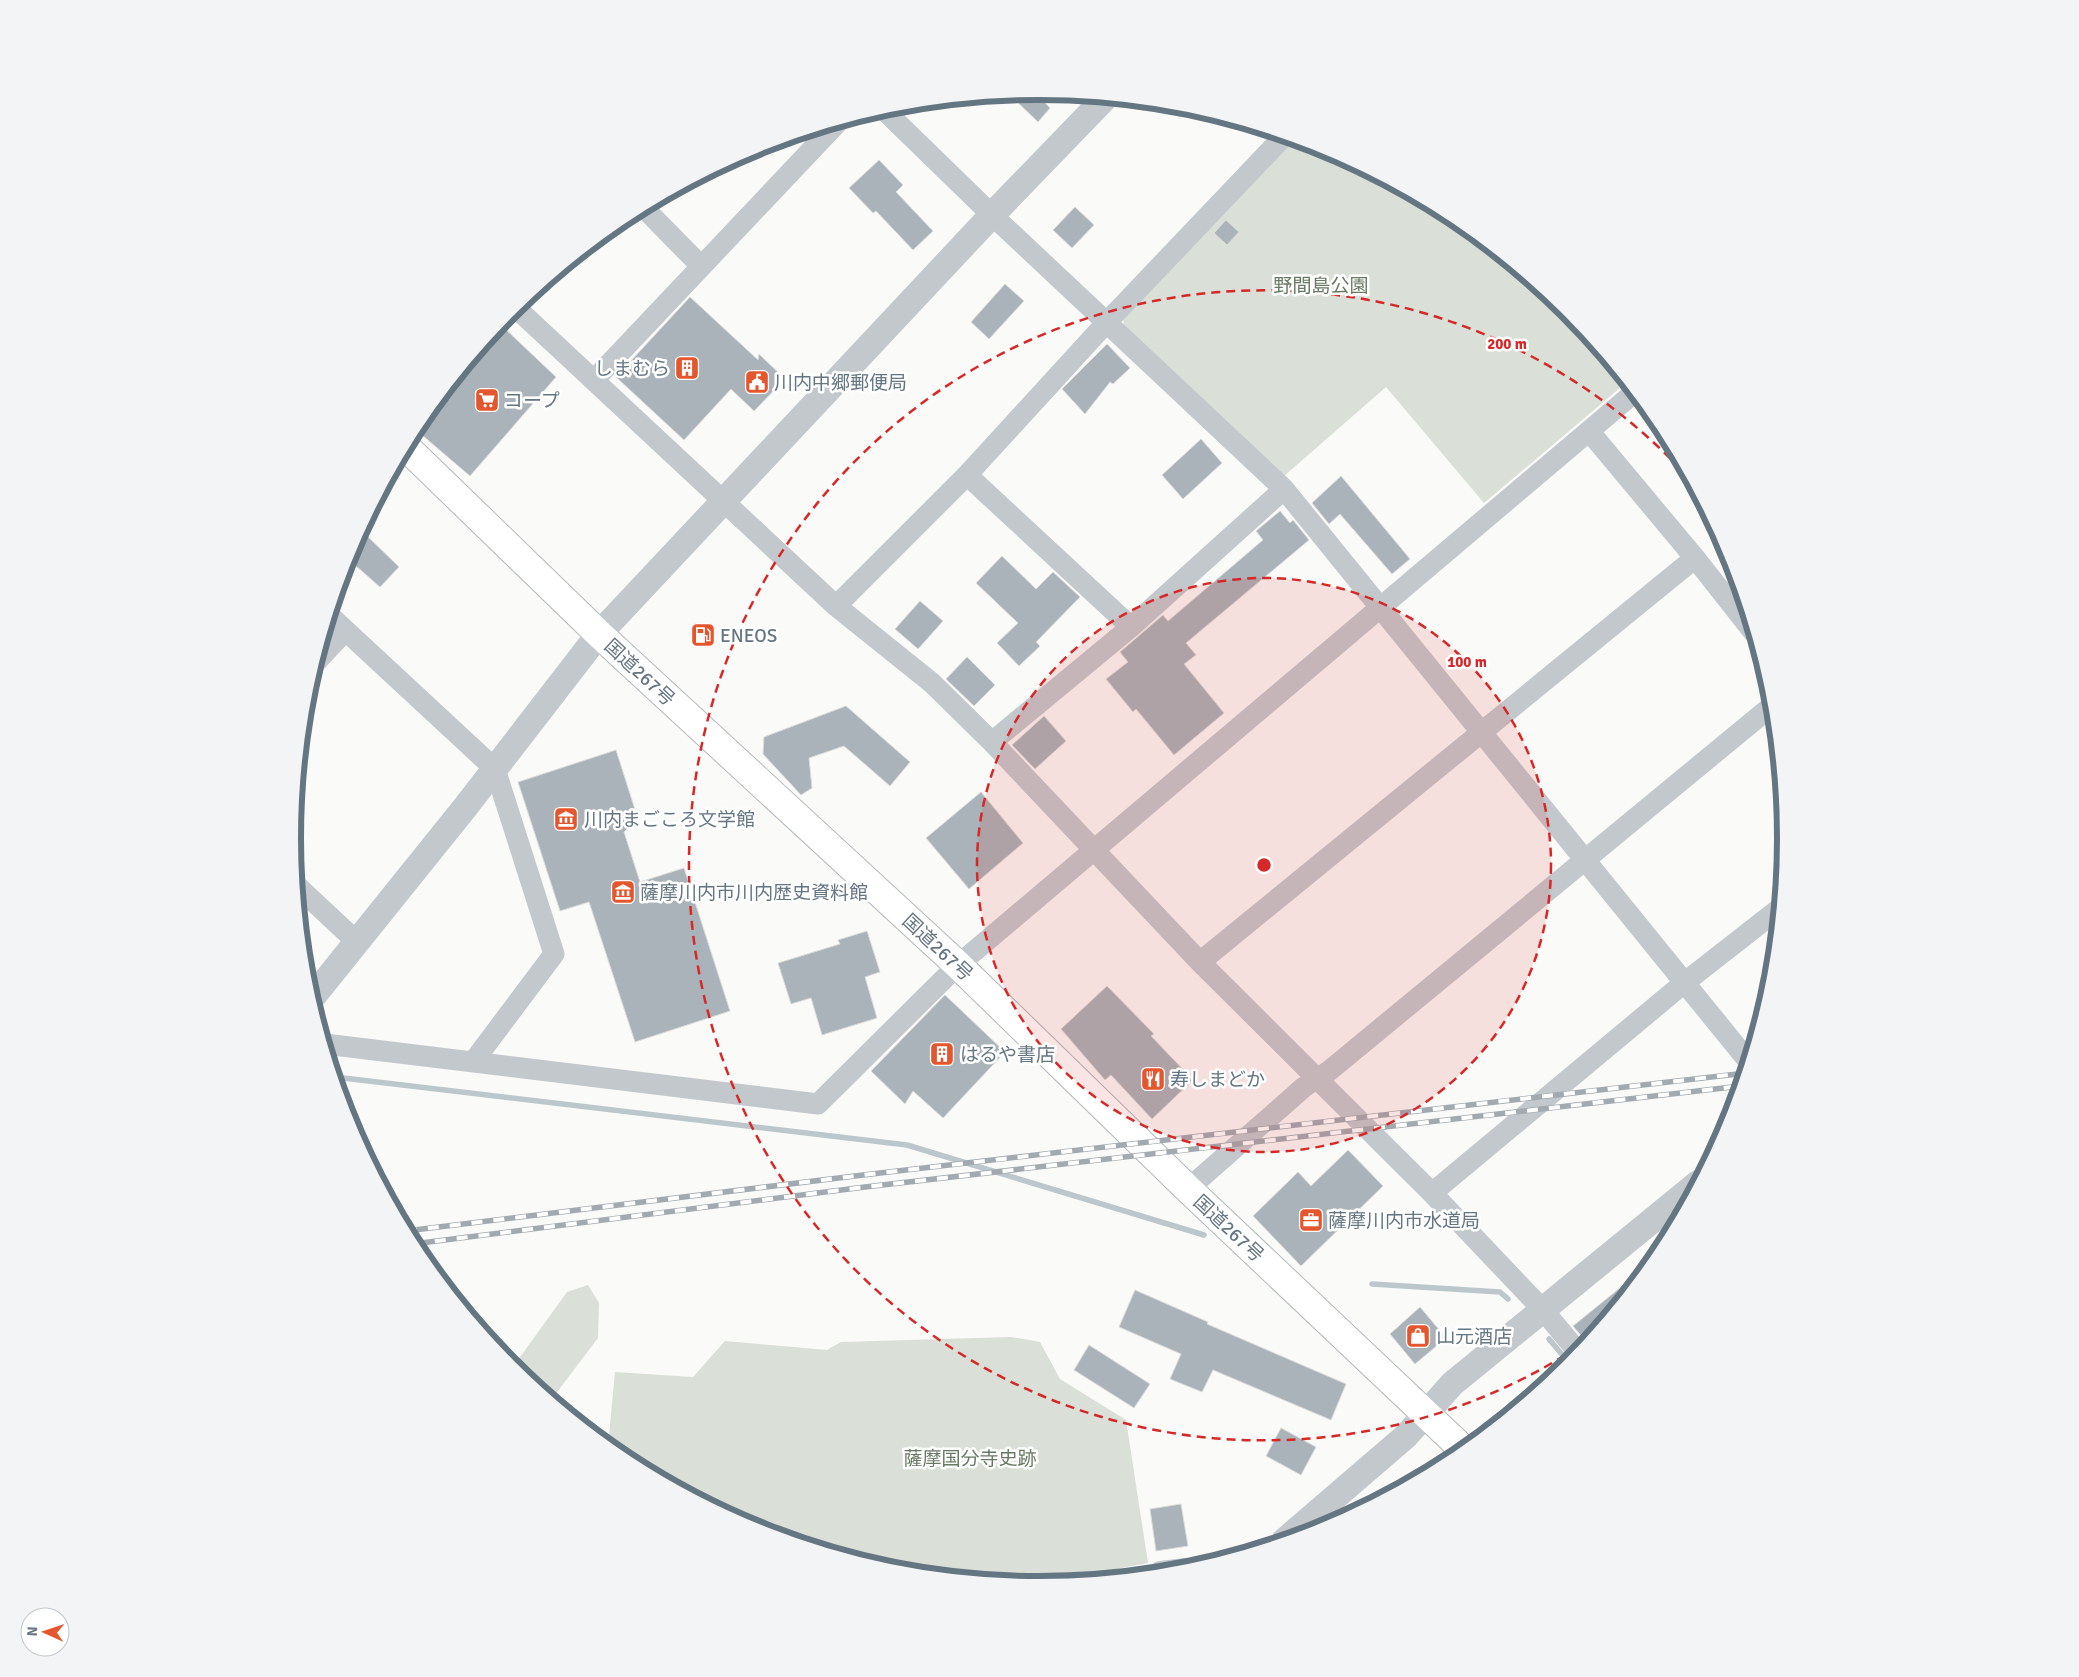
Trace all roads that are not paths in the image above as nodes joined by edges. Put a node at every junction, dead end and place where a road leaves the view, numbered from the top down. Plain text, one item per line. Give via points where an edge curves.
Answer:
1 (1101, 103) edge
2 (889, 115) edge
3 (830, 131) edge
4 (1280, 140) edge
5 (648, 212) edge
6 (992, 215) junction
7 (701, 266) junction
8 (521, 312) edge
9 (1107, 322) junction
10 (594, 380) junction
11 (1630, 396) edge
12 (1589, 431) junction
13 (411, 452) edge
14 (967, 475) junction
15 (1284, 489) junction
16 (724, 504) junction
17 (1695, 558) junction
18 (836, 606) junction
19 (1380, 609) junction
20 (334, 620) edge
21 (1745, 622) edge
22 (1131, 627) junction
23 (346, 631) junction
24 (599, 634) junction
25 (325, 653) edge
26 (1767, 710) edge
27 (1482, 732) junction
28 (992, 742) junction
29 (495, 770) junction
30 (1093, 852) junction
31 (1584, 859) junction
32 (303, 892) edge
33 (1774, 913) edge
34 (357, 942) junction
35 (1200, 962) junction
36 (958, 965) junction
37 (1684, 983) junction
38 (317, 992) edge
39 (330, 1045) edge
40 (1745, 1057) edge
41 (473, 1062) junction
42 (1318, 1078) junction
43 (1188, 1189) junction
44 (1432, 1193) junction
45 (1687, 1193) edge
46 (1543, 1310) junction
47 (1574, 1347) edge
48 (1426, 1412) junction
49 (1460, 1446) edge
50 (1296, 1531) edge

1 - 6 street
2 - 6 street
3 - 7 street
4 - 9 street
5 - 7 street
6 - 9 street
6 - 16 street
7 - 10 street
8 - 10 street
9 - 14 street
9 - 15 street
10 - 16 street
11 - 12 street
12 - 17 street
12 - 19 street
13 - 24 highway, 国道267号
14 - 18 street
14 - 22 street
15 - 19 street
15 - 22 street
16 - 18 street
16 - 24 street
17 - 21 street
17 - 27 street
18 - 28 street via 932,683
19 - 27 street
19 - 30 street
20 - 23 street
22 - 28 street
23 - 25 street
23 - 29 street
24 - 29 street
24 - 36 highway, 国道267号
26 - 31 street
27 - 31 street
27 - 35 street
28 - 30 street
29 - 34 street
29 - 41 street via 554,954
30 - 35 street
30 - 36 street
31 - 37 street
31 - 42 street
32 - 34 street
33 - 37 street
34 - 38 street
35 - 42 street
36 - 41 street via 818,1104
36 - 43 highway, 国道267号
37 - 40 street
37 - 44 street
39 - 41 street
42 - 43 street
42 - 44 street
43 - 48 highway, 国道267号
44 - 46 street
45 - 46 street
46 - 47 street
46 - 48 street via 1452,1384
48 - 49 highway, 国道267号
48 - 50 street via 1406,1436

